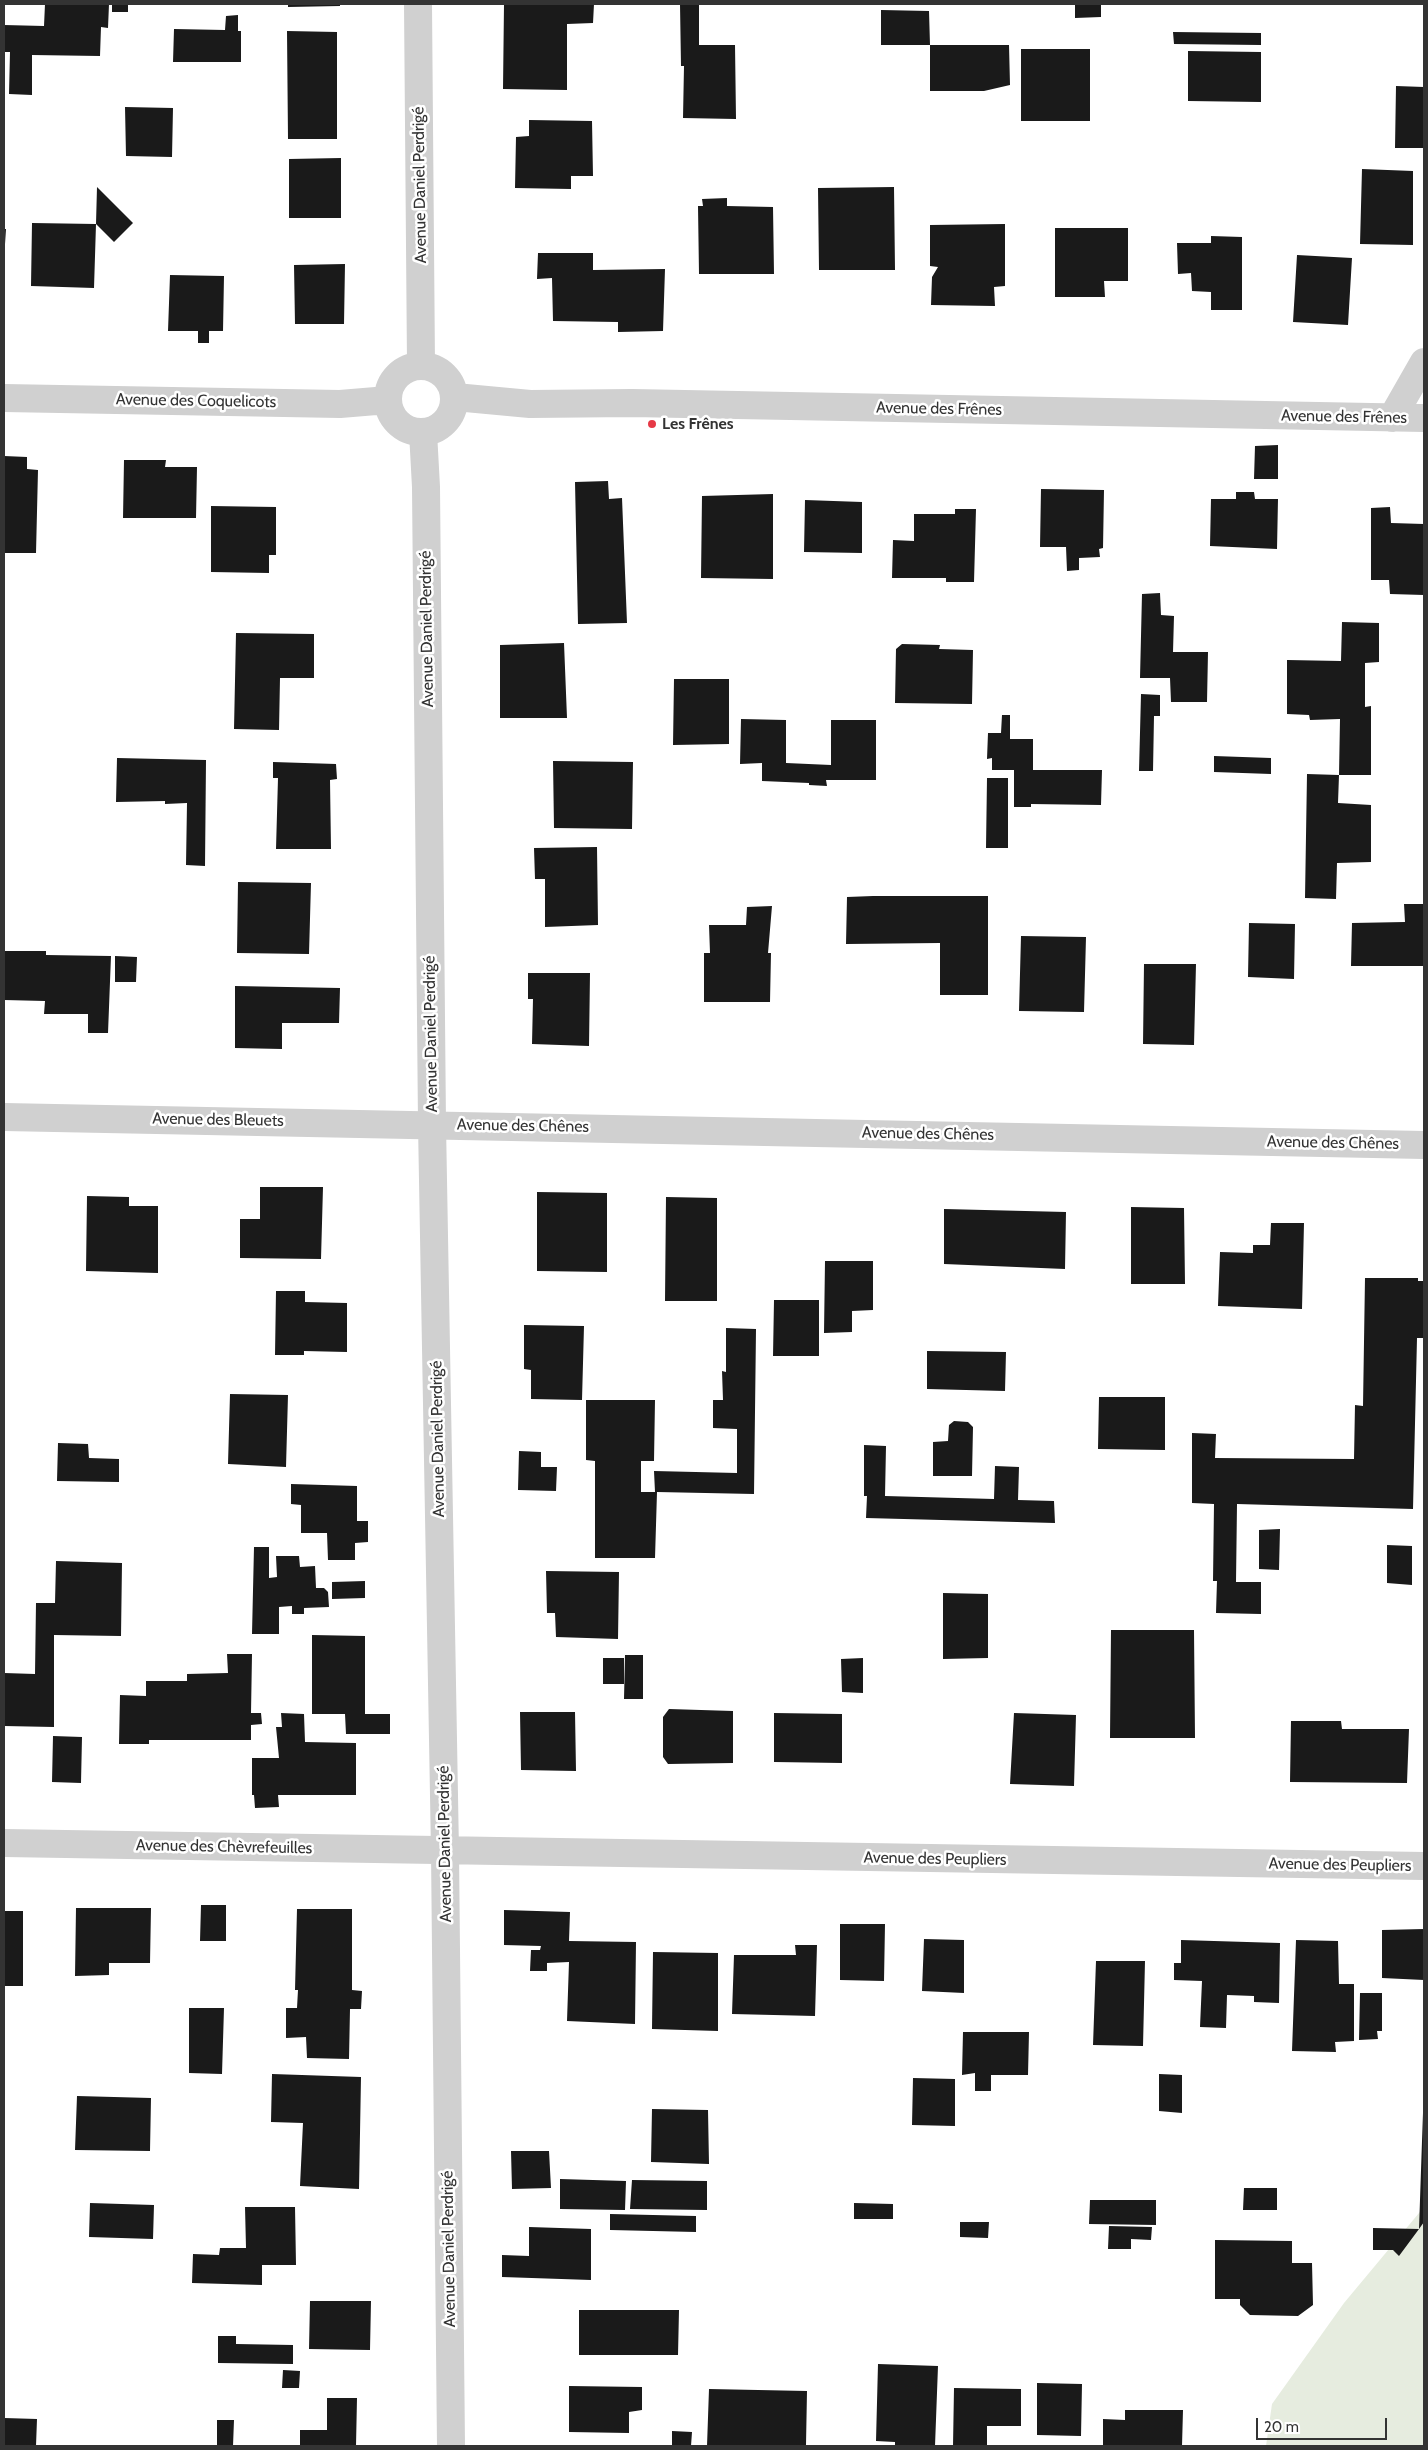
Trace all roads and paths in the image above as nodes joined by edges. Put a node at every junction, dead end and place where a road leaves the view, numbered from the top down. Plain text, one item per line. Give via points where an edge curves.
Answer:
1 (418, 4) edge
2 (1424, 362) edge
3 (421, 365) junction
4 (455, 397) junction
5 (4, 398) edge
6 (388, 400) junction
7 (1392, 418) junction
8 (1424, 418) edge
9 (423, 432) junction
10 (4, 1117) edge
11 (432, 1124) junction
12 (1424, 1145) edge
13 (4, 1843) edge
14 (445, 1851) junction
15 (1424, 1866) edge
16 (451, 2446) edge

1 - 3 street, Avenue Daniel Perdrigé
2 - 7 street
3 - 4 street via 440,371 447,378
3 - 6 street via 410,367 397,376 389,389
4 - 7 street, Avenue des Frênes via 530,404
4 - 9 street via 454,407 446,421 433,430
5 - 6 street, Avenue des Coquelicots via 340,404
6 - 9 street via 395,420 412,431
7 - 8 street, Avenue des Frênes
9 - 11 street, Avenue Daniel Perdrigé
10 - 11 street, Avenue des Bleuets
11 - 12 street, Avenue des Chênes
11 - 14 street, Avenue Daniel Perdrigé
13 - 14 street, Avenue des Chèvrefeuilles
14 - 15 street, Avenue des Peupliers
14 - 16 street, Avenue Daniel Perdrigé

